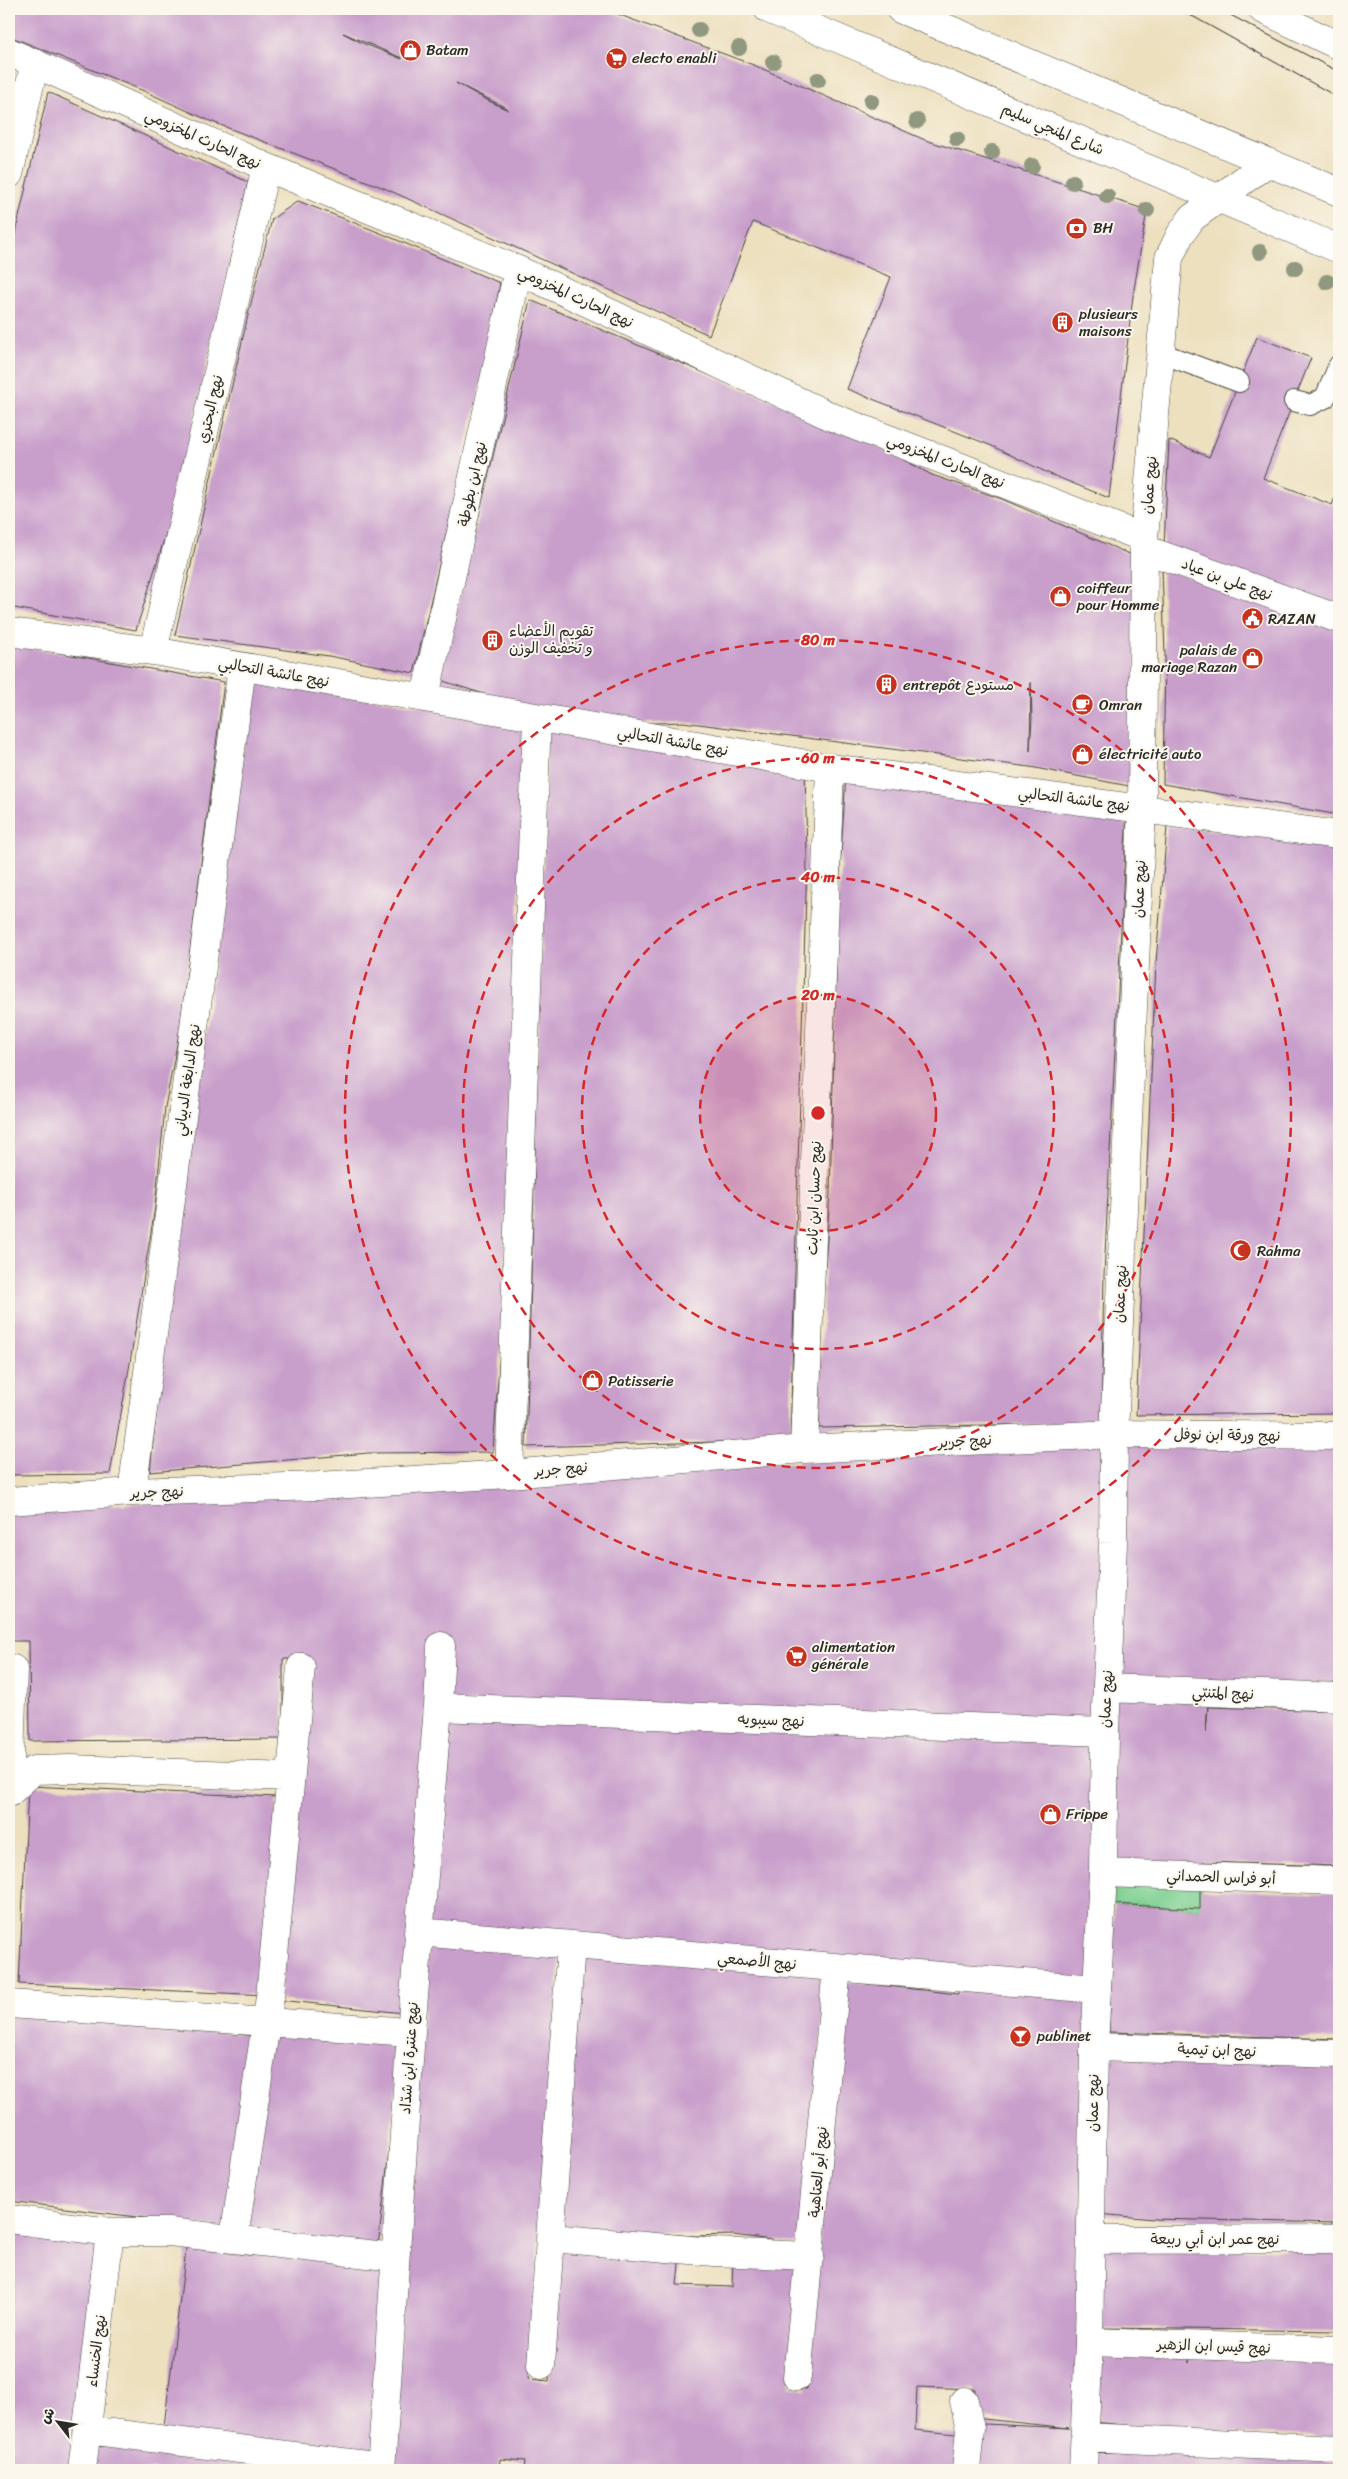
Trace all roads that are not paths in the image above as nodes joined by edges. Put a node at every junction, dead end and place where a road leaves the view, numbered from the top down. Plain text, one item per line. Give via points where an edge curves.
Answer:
1 (768, 9) edge
2 (900, 9) edge
3 (1262, 9) edge
4 (1339, 46) edge
5 (9, 52) edge
6 (35, 63) junction
7 (1267, 163) junction
8 (266, 167) junction
9 (9, 174) edge
10 (1339, 192) edge
11 (1218, 200) junction
12 (1339, 249) edge
13 (518, 270) junction
14 (1161, 353) junction
15 (1339, 366) edge
16 (1239, 382) dead end
17 (1294, 402) dead end
18 (1144, 544) junction
19 (1339, 618) edge
20 (9, 632) edge
21 (153, 651) junction
22 (242, 667) junction
23 (424, 697) junction
24 (536, 718) junction
25 (830, 768) junction
26 (1142, 807) junction
27 (1339, 835) edge
28 (1114, 1434) junction
29 (1339, 1436) edge
30 (804, 1449) junction
31 (509, 1474) junction
32 (132, 1492) junction
33 (9, 1501) edge
34 (440, 1646) dead end
35 (300, 1667) dead end
36 (13, 1668) dead end
37 (1107, 1688) junction
38 (1339, 1697) edge
39 (438, 1707) junction
40 (1105, 1732) junction
41 (289, 1777) junction
42 (9, 1792) edge
43 (1103, 1873) junction
44 (1339, 1881) edge
45 (418, 1932) junction
46 (571, 1945) junction
47 (837, 1968) junction
48 (1096, 1989) junction
49 (9, 2004) edge
50 (265, 2022) junction
51 (411, 2032) junction
52 (1094, 2047) junction
53 (1339, 2054) edge
54 (9, 2219) edge
55 (110, 2232) junction
56 (234, 2238) junction
57 (551, 2238) junction
58 (1339, 2239) edge
59 (1091, 2240) junction
60 (810, 2256) junction
61 (395, 2257) junction
62 (1089, 2342) junction
63 (1339, 2350) edge
64 (541, 2365) dead end
65 (797, 2377) dead end
66 (964, 2401) dead end
67 (87, 2430) junction
68 (1085, 2437) junction
69 (1339, 2450) edge
70 (382, 2469) edge
71 (82, 2470) edge
72 (966, 2470) edge
73 (1083, 2470) edge

1 - 11 street, شارع المنجي سليم
2 - 7 street
3 - 4 street
5 - 6 street, نهج الحارث المخزومي
6 - 8 street, نهج الحارث المخزومي
6 - 9 street
7 - 10 street
7 - 11 street, نهج عمان
8 - 13 street, نهج الحارث المخزومي
8 - 21 street, نهج البحتري
11 - 12 street, شارع المنجي سليم
11 - 14 street, نهج عمان via 1192,218 1169,258
13 - 18 street, نهج الحارث المخزومي via 832,417
13 - 23 street, نهج ابن بطوطة
14 - 16 lane
14 - 18 street, نهج عمان
15 - 17 lane via 1325,398 1310,406
18 - 19 street, نهج علي بن عياد
18 - 26 street, نهج عمان
20 - 21 street, نهج عائشة التحالبي
21 - 22 street, نهج عائشة التحالبي
22 - 23 street, نهج عائشة التحالبي
22 - 32 street, نهج الدابغة الدبياني
23 - 24 street, نهج عائشة التحالبي
24 - 25 street, نهج عائشة التحالبي
24 - 31 street
25 - 26 street, نهج عائشة التحالبي
25 - 30 street, نهج حسان ابن ثابت
26 - 27 street, نهج عائشة التحالبي
26 - 28 street, نهج عمان
28 - 29 street, نهج ورقة ابن نوفل
28 - 30 street, نهج جرير
28 - 37 street, نهج عمان
30 - 31 street, نهج جرير
31 - 32 street, نهج جرير via 318,1486
32 - 33 street, نهج جرير
34 - 39 street, نهج عنترة ابن شدّاد
35 - 41 street
36 - 42 street
37 - 38 street, نهج المتنبّي
37 - 40 street, نهج عمان
39 - 40 street, نهج سيبويه
39 - 45 street, نهج عنترة ابن شدّاد
40 - 43 street, نهج عمان
41 - 42 street via 34,1770
41 - 50 street
43 - 44 street, أبو فراس الحمداني
43 - 48 street, نهج عمان
45 - 46 street, نهج الأصمعي
45 - 51 street, نهج عنترة ابن شدّاد
46 - 47 street, نهج الأصمعي
46 - 57 street
47 - 48 street, نهج الأصمعي
47 - 60 street, نهج أبو العتاهية
48 - 52 street, نهج عمان
49 - 50 street
50 - 51 street
50 - 56 street
51 - 61 street, نهج عنترة ابن شدّاد
52 - 53 street, نهج ابن تيمية
52 - 59 street, نهج عمان
54 - 55 street
55 - 56 street via 169,2232
55 - 67 street, نهج الخنساء
56 - 61 street
57 - 60 street via 714,2252
57 - 64 street
58 - 59 street, نهج عمر ابن أبي ربيعة
59 - 62 street, نهج عمان
60 - 65 street, نهج أبو العتاهية
61 - 70 street, نهج عنترة ابن شدّاد
62 - 63 street, نهج قيس ابن الزهير
62 - 68 street, نهج عمان
66 - 72 street via 970,2430
67 - 70 street
67 - 71 street, نهج الخنساء
68 - 69 street
68 - 73 street, نهج عمان

